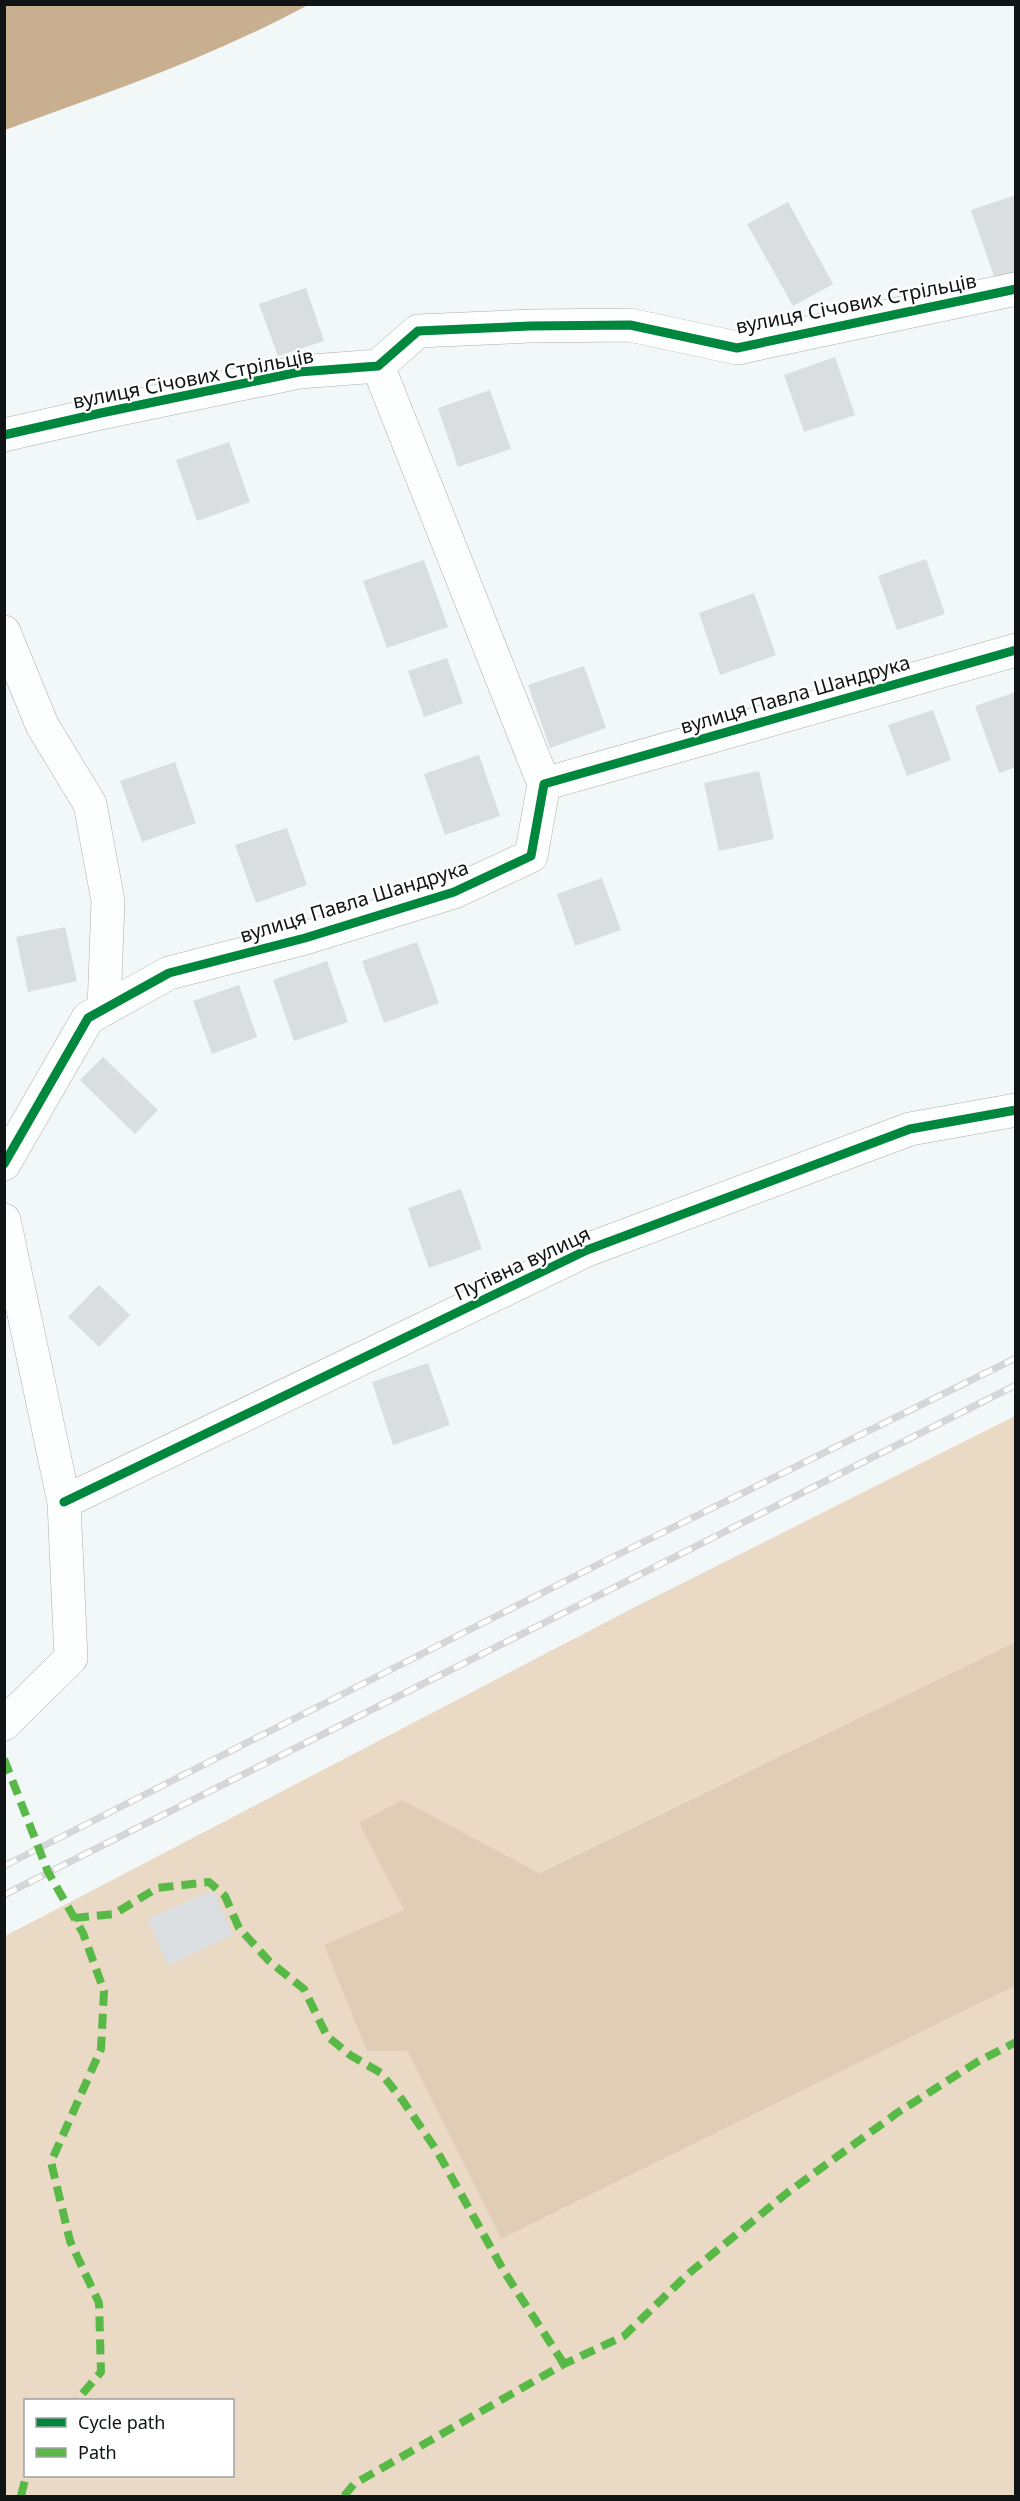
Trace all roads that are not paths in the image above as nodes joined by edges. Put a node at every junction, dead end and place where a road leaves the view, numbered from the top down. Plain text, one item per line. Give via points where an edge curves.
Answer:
1 (1016, 289) edge
2 (378, 366) junction
3 (4, 435) edge
4 (4, 632) edge
5 (1016, 650) edge
6 (544, 784) junction
7 (104, 1009) junction
8 (1016, 1110) edge
9 (4, 1164) edge
10 (4, 1220) edge
11 (64, 1503) junction
12 (4, 1724) edge

1 - 2 street, вулиця Січових Стрільців via 737,348 630,325 418,331
2 - 3 street, вулиця Січових Стрільців via 299,372
2 - 6 street
4 - 7 street via 42,725 90,804 108,901
5 - 6 street, вулиця Павла Шандрука
6 - 7 street, вулиця Павла Шандрука via 531,856 454,892 305,938 169,974
7 - 9 street, вулиця Павла Шандрука via 88,1018
8 - 11 street, Путівна вулиця via 910,1129 587,1250
10 - 11 street
11 - 12 street via 71,1658

